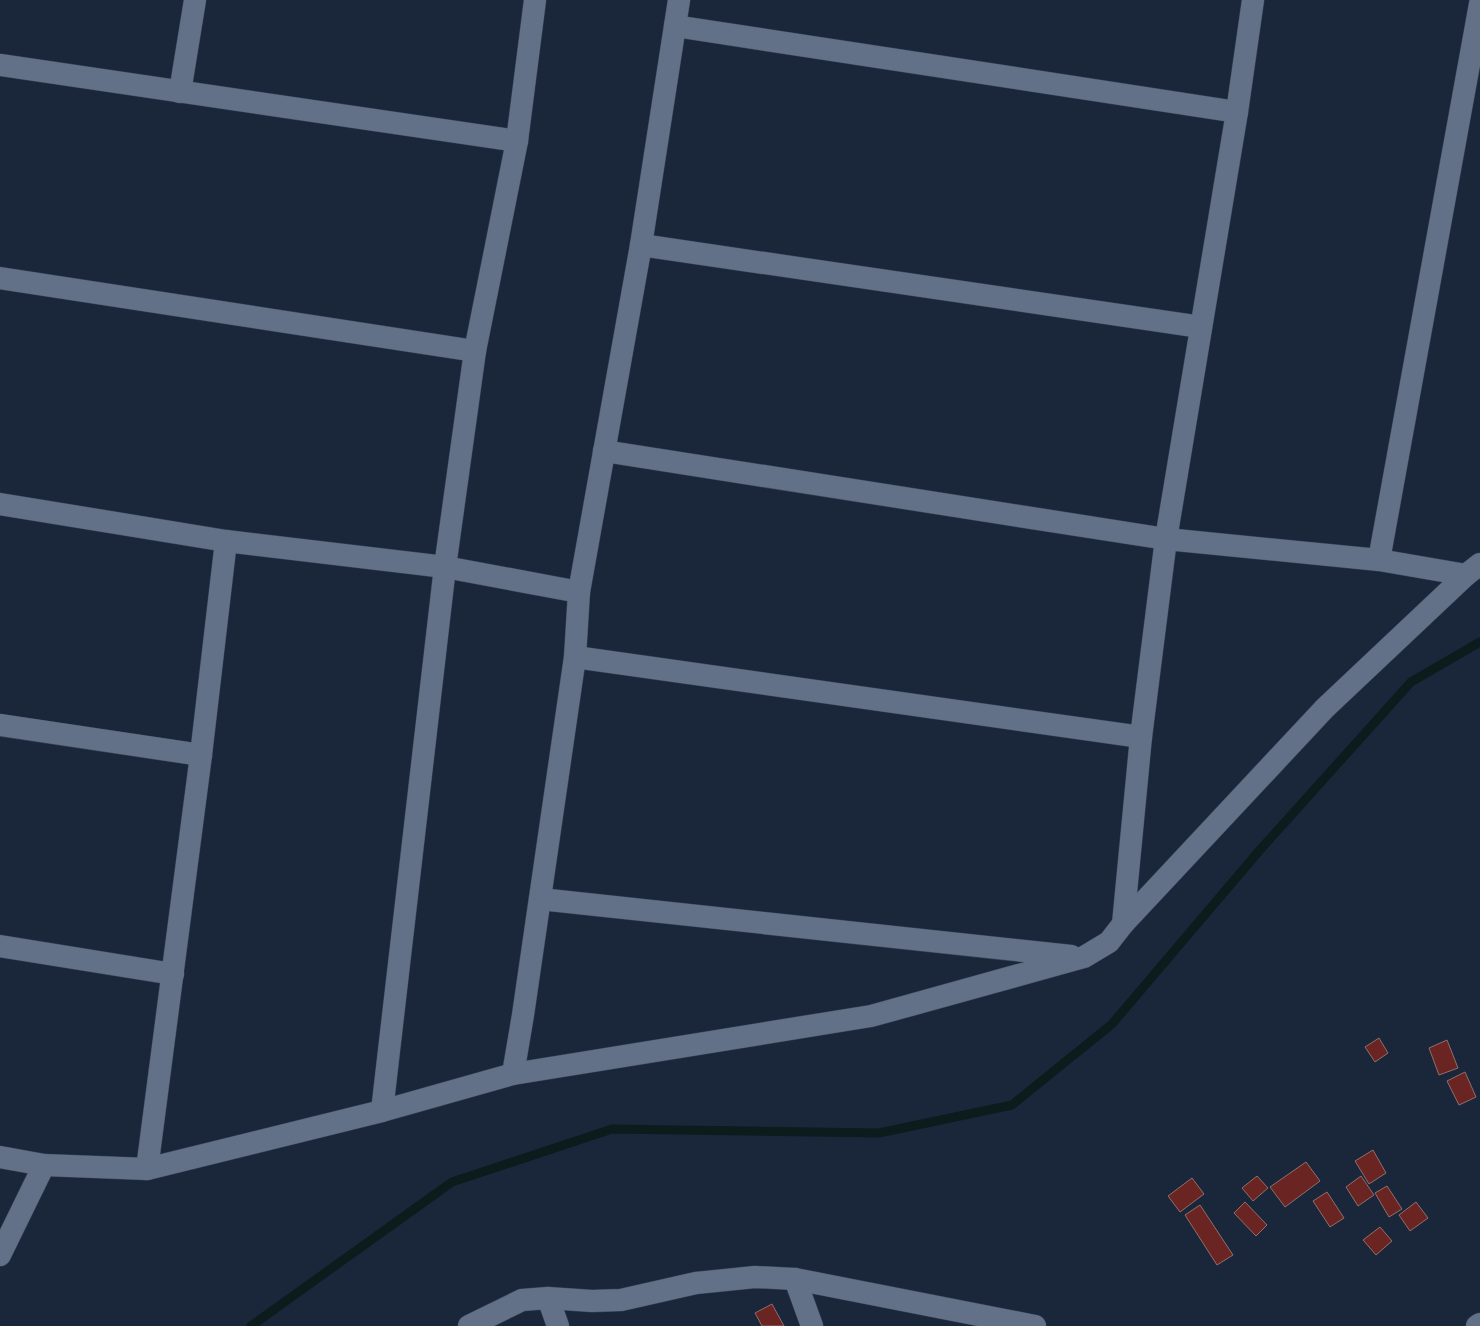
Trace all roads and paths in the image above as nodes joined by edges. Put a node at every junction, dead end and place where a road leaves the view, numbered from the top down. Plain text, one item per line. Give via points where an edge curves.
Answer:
1 (195, 0) edge
2 (535, 0) edge
3 (679, 0) edge
4 (1253, 0) edge
5 (1480, 4) edge
6 (675, 26) junction
7 (0, 65) edge
8 (180, 92) junction
9 (1236, 112) junction
10 (517, 141) junction
11 (641, 245) junction
12 (0, 278) edge
13 (1201, 327) junction
14 (474, 351) junction
15 (604, 451) junction
16 (0, 504) edge
17 (1166, 539) junction
18 (226, 541) junction
19 (1379, 560) junction
20 (445, 567) junction
21 (1473, 570) edge
22 (579, 592) junction
23 (575, 657) junction
24 (0, 725) edge
25 (1141, 737) junction
26 (201, 755) junction
27 (540, 899) junction
28 (1123, 924) junction
29 (0, 946) edge
30 (1084, 957) junction
31 (173, 974) junction
32 (513, 1074) junction
33 (382, 1111) junction
34 (0, 1157) edge
35 (44, 1165) junction
36 (147, 1169) junction
37 (0, 1254) edge
38 (795, 1279) junction
39 (548, 1298) junction
40 (1480, 1324) edge
41 (469, 1326) edge
42 (558, 1326) edge
43 (812, 1326) edge
44 (1035, 1326) edge
45 (1477, 1326) edge

1 - 8 street
2 - 10 street
3 - 6 street
4 - 9 street
5 - 19 street
6 - 9 street
6 - 11 street
7 - 8 street
8 - 10 street
9 - 13 street
10 - 14 street
11 - 13 street
11 - 15 street
12 - 14 street
13 - 17 street
14 - 20 street
15 - 17 street
15 - 22 street
16 - 18 street
17 - 19 street
17 - 25 street
18 - 20 street
18 - 26 street
19 - 21 street
20 - 22 street
20 - 33 street
21 - 28 street via 1325,708
22 - 23 street
23 - 25 street
23 - 27 street
24 - 26 street
25 - 28 street
26 - 31 street
27 - 30 street
27 - 32 street
28 - 30 street via 1109,942
29 - 31 street
30 - 32 street via 871,1016
31 - 36 street
32 - 33 street
33 - 36 street
34 - 35 street
35 - 36 street
35 - 37 street
38 - 39 street via 756,1277 696,1283 620,1300
38 - 43 street
38 - 44 street
39 - 41 street via 522,1300
39 - 42 street
40 - 45 street

